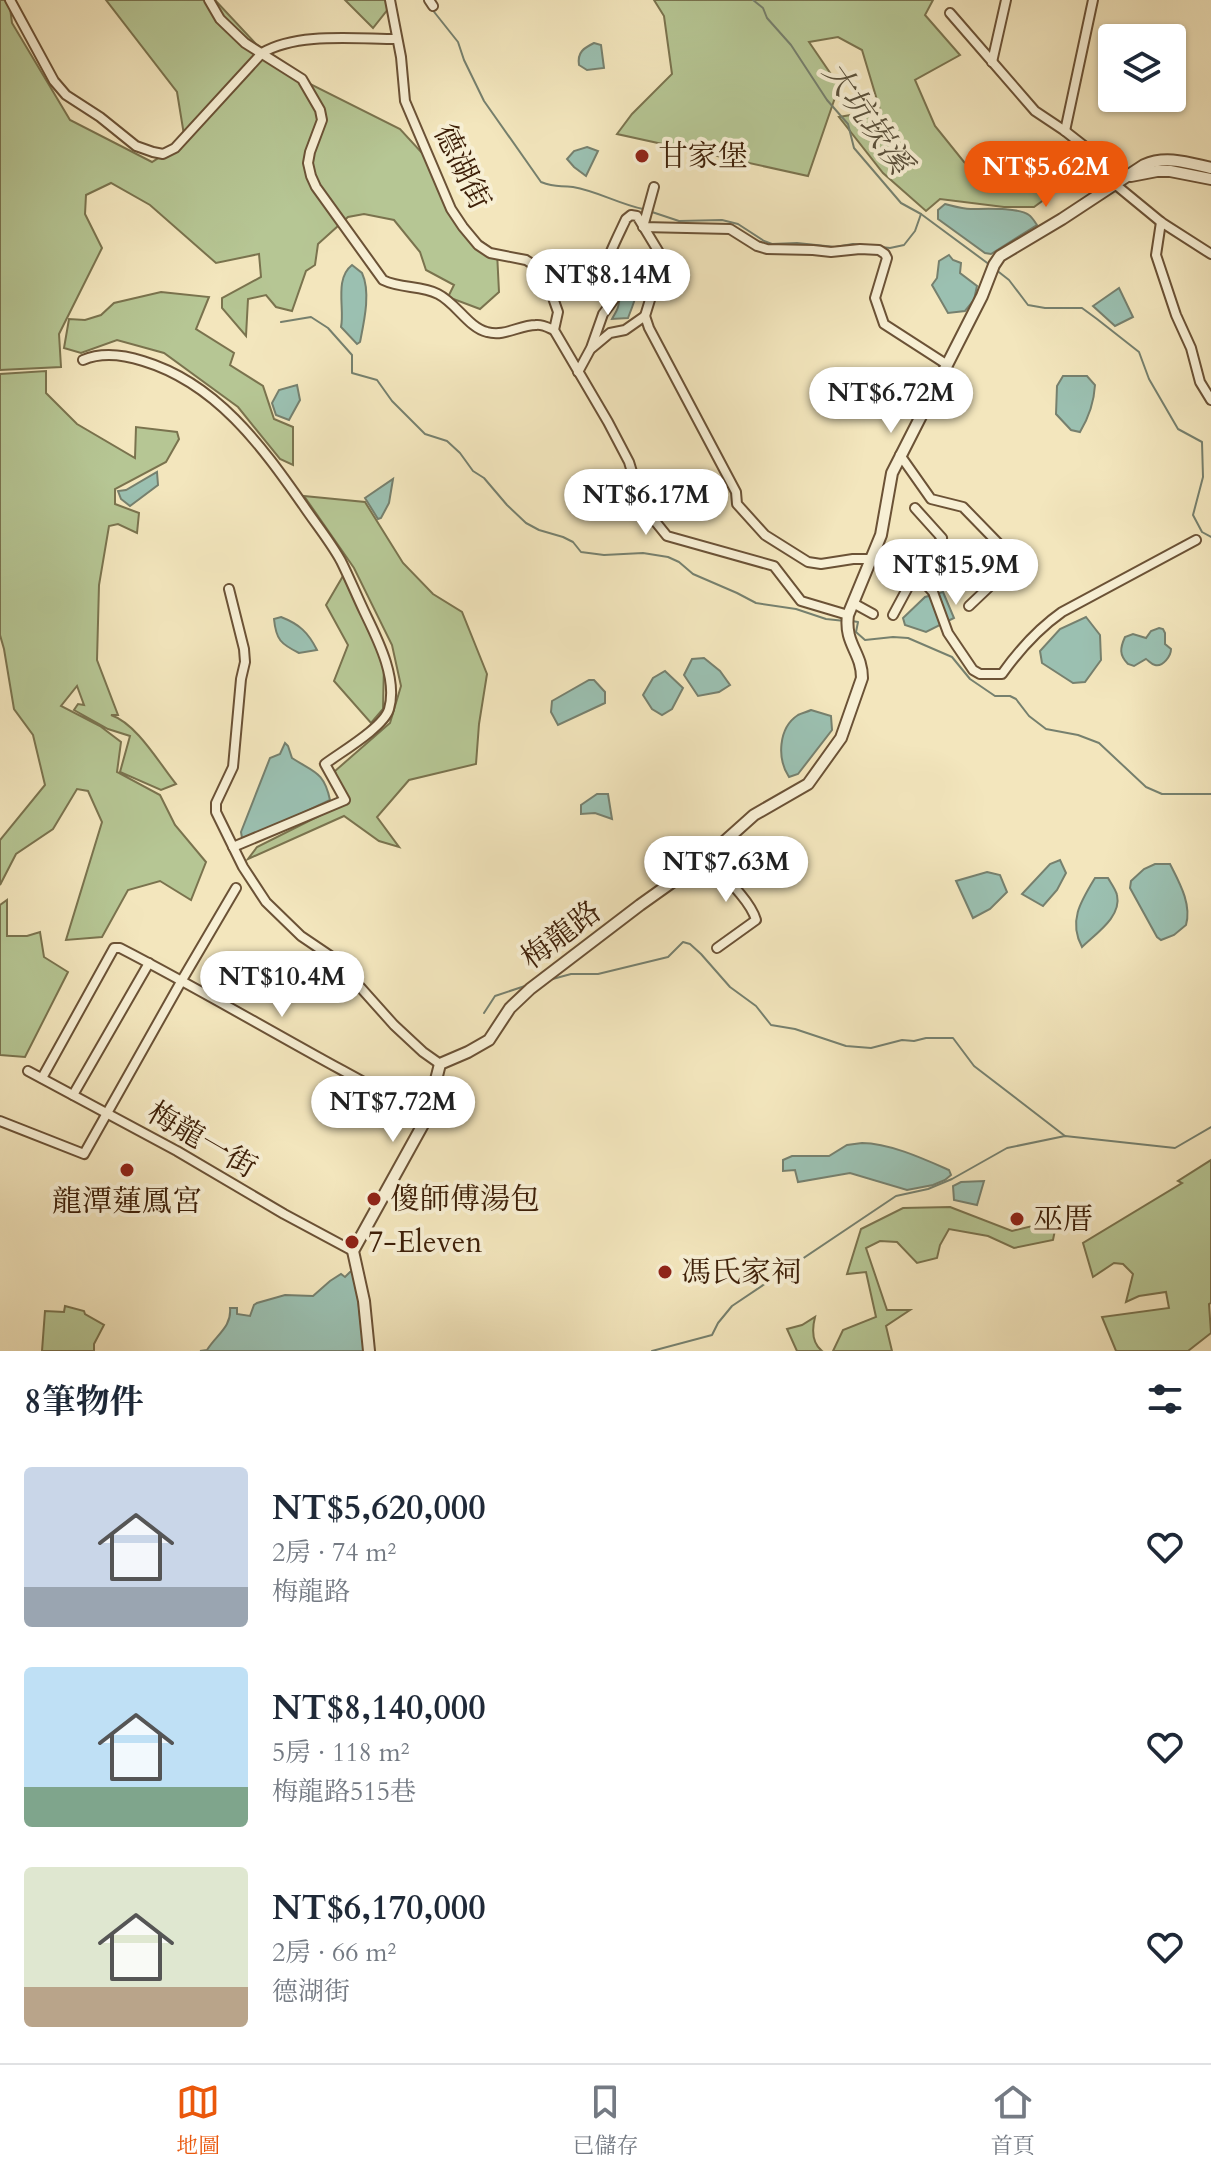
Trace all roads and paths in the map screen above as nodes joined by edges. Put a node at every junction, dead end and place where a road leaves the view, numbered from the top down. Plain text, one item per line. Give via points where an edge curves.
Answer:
1 (10, 0) edge
2 (209, 0) edge
3 (390, 0) edge
4 (1006, 0) edge
5 (1093, 0) edge
6 (950, 13) dead end
7 (397, 39) junction
8 (262, 53) junction
9 (992, 62) junction
10 (1065, 131) junction
11 (1211, 168) edge
12 (1211, 179) edge
13 (1120, 182) junction
14 (654, 187) dead end
15 (1161, 222) junction
16 (643, 227) junction
17 (1211, 254) edge
18 (645, 316) junction
19 (554, 330) junction
20 (591, 348) junction
21 (83, 360) dead end
22 (946, 364) junction
23 (578, 372) junction
24 (1211, 400) edge
25 (900, 455) junction
26 (915, 508) dead end
27 (1196, 540) dead end
28 (872, 559) junction
29 (1020, 566) dead end
30 (974, 571) dead end
31 (914, 576) junction
32 (229, 589) dead end
33 (853, 603) junction
34 (969, 606) dead end
35 (873, 614) dead end
36 (893, 615) dead end
37 (847, 619) junction
38 (233, 847) junction
39 (706, 858) junction
40 (236, 888) dead end
41 (717, 948) dead end
42 (149, 963) junction
43 (182, 980) junction
44 (440, 1064) junction
45 (28, 1071) dead end
46 (42, 1078) junction
47 (73, 1095) junction
48 (107, 1113) junction
49 (426, 1119) junction
50 (0, 1121) edge
51 (353, 1251) junction
52 (369, 1351) edge

1 - 8 street via 66,95 136,146 153,152 175,148
2 - 8 street via 220,19
3 - 7 street, 德湖街
4 - 9 street
5 - 10 street
6 - 9 street
7 - 8 street via 296,40
7 - 19 street, 德湖街 via 405,101 451,209 478,245 537,267 558,312
8 - 19 street via 302,79 320,110 322,120 308,163 311,176 383,280 440,294 484,332 499,334 538,324
9 - 10 street via 1035,111
10 - 13 street
11 - 13 street via 1154,160
12 - 13 street via 1157,171
13 - 15 street
13 - 22 street via 1000,256
14 - 16 street
15 - 17 street
15 - 24 street via 1156,255
16 - 18 street via 661,264
16 - 20 street via 637,216 626,219 604,265 615,298
16 - 22 street via 730,229 767,249 879,250 887,258 875,298 884,324
18 - 20 street
18 - 28 street via 741,510 765,535 808,562
19 - 23 street, 德湖街
20 - 23 street
21 - 38 street via 134,358 174,372 223,407 257,442 340,559 388,662 389,713 325,764 345,800
22 - 25 street
23 - 37 street, 德湖街 via 629,462 642,505 667,536 774,566 801,601
25 - 28 street
25 - 30 street via 931,499 963,507 1000,545
26 - 31 street via 942,538
27 - 31 street via 1062,612 1002,674 973,670 948,633 933,592
28 - 31 street
28 - 33 street
29 - 34 street via 1009,568
31 - 36 street
32 - 38 street via 245,662 233,767 216,812
33 - 35 street
33 - 37 street
37 - 39 street, 梅龍路 via 862,678 841,738 808,784 754,815
38 - 44 street via 266,902 335,959 394,1025
39 - 41 street via 756,920
39 - 44 street, 梅龍路 via 531,987 489,1040
40 - 43 street
42 - 43 street
42 - 46 street via 114,948
42 - 47 street
43 - 48 street
43 - 49 street
44 - 49 street
45 - 46 street, 梅龍一街
46 - 47 street, 梅龍一街
47 - 48 street, 梅龍一街
48 - 50 street via 84,1154
48 - 51 street, 梅龍一街
49 - 51 street
51 - 52 street

